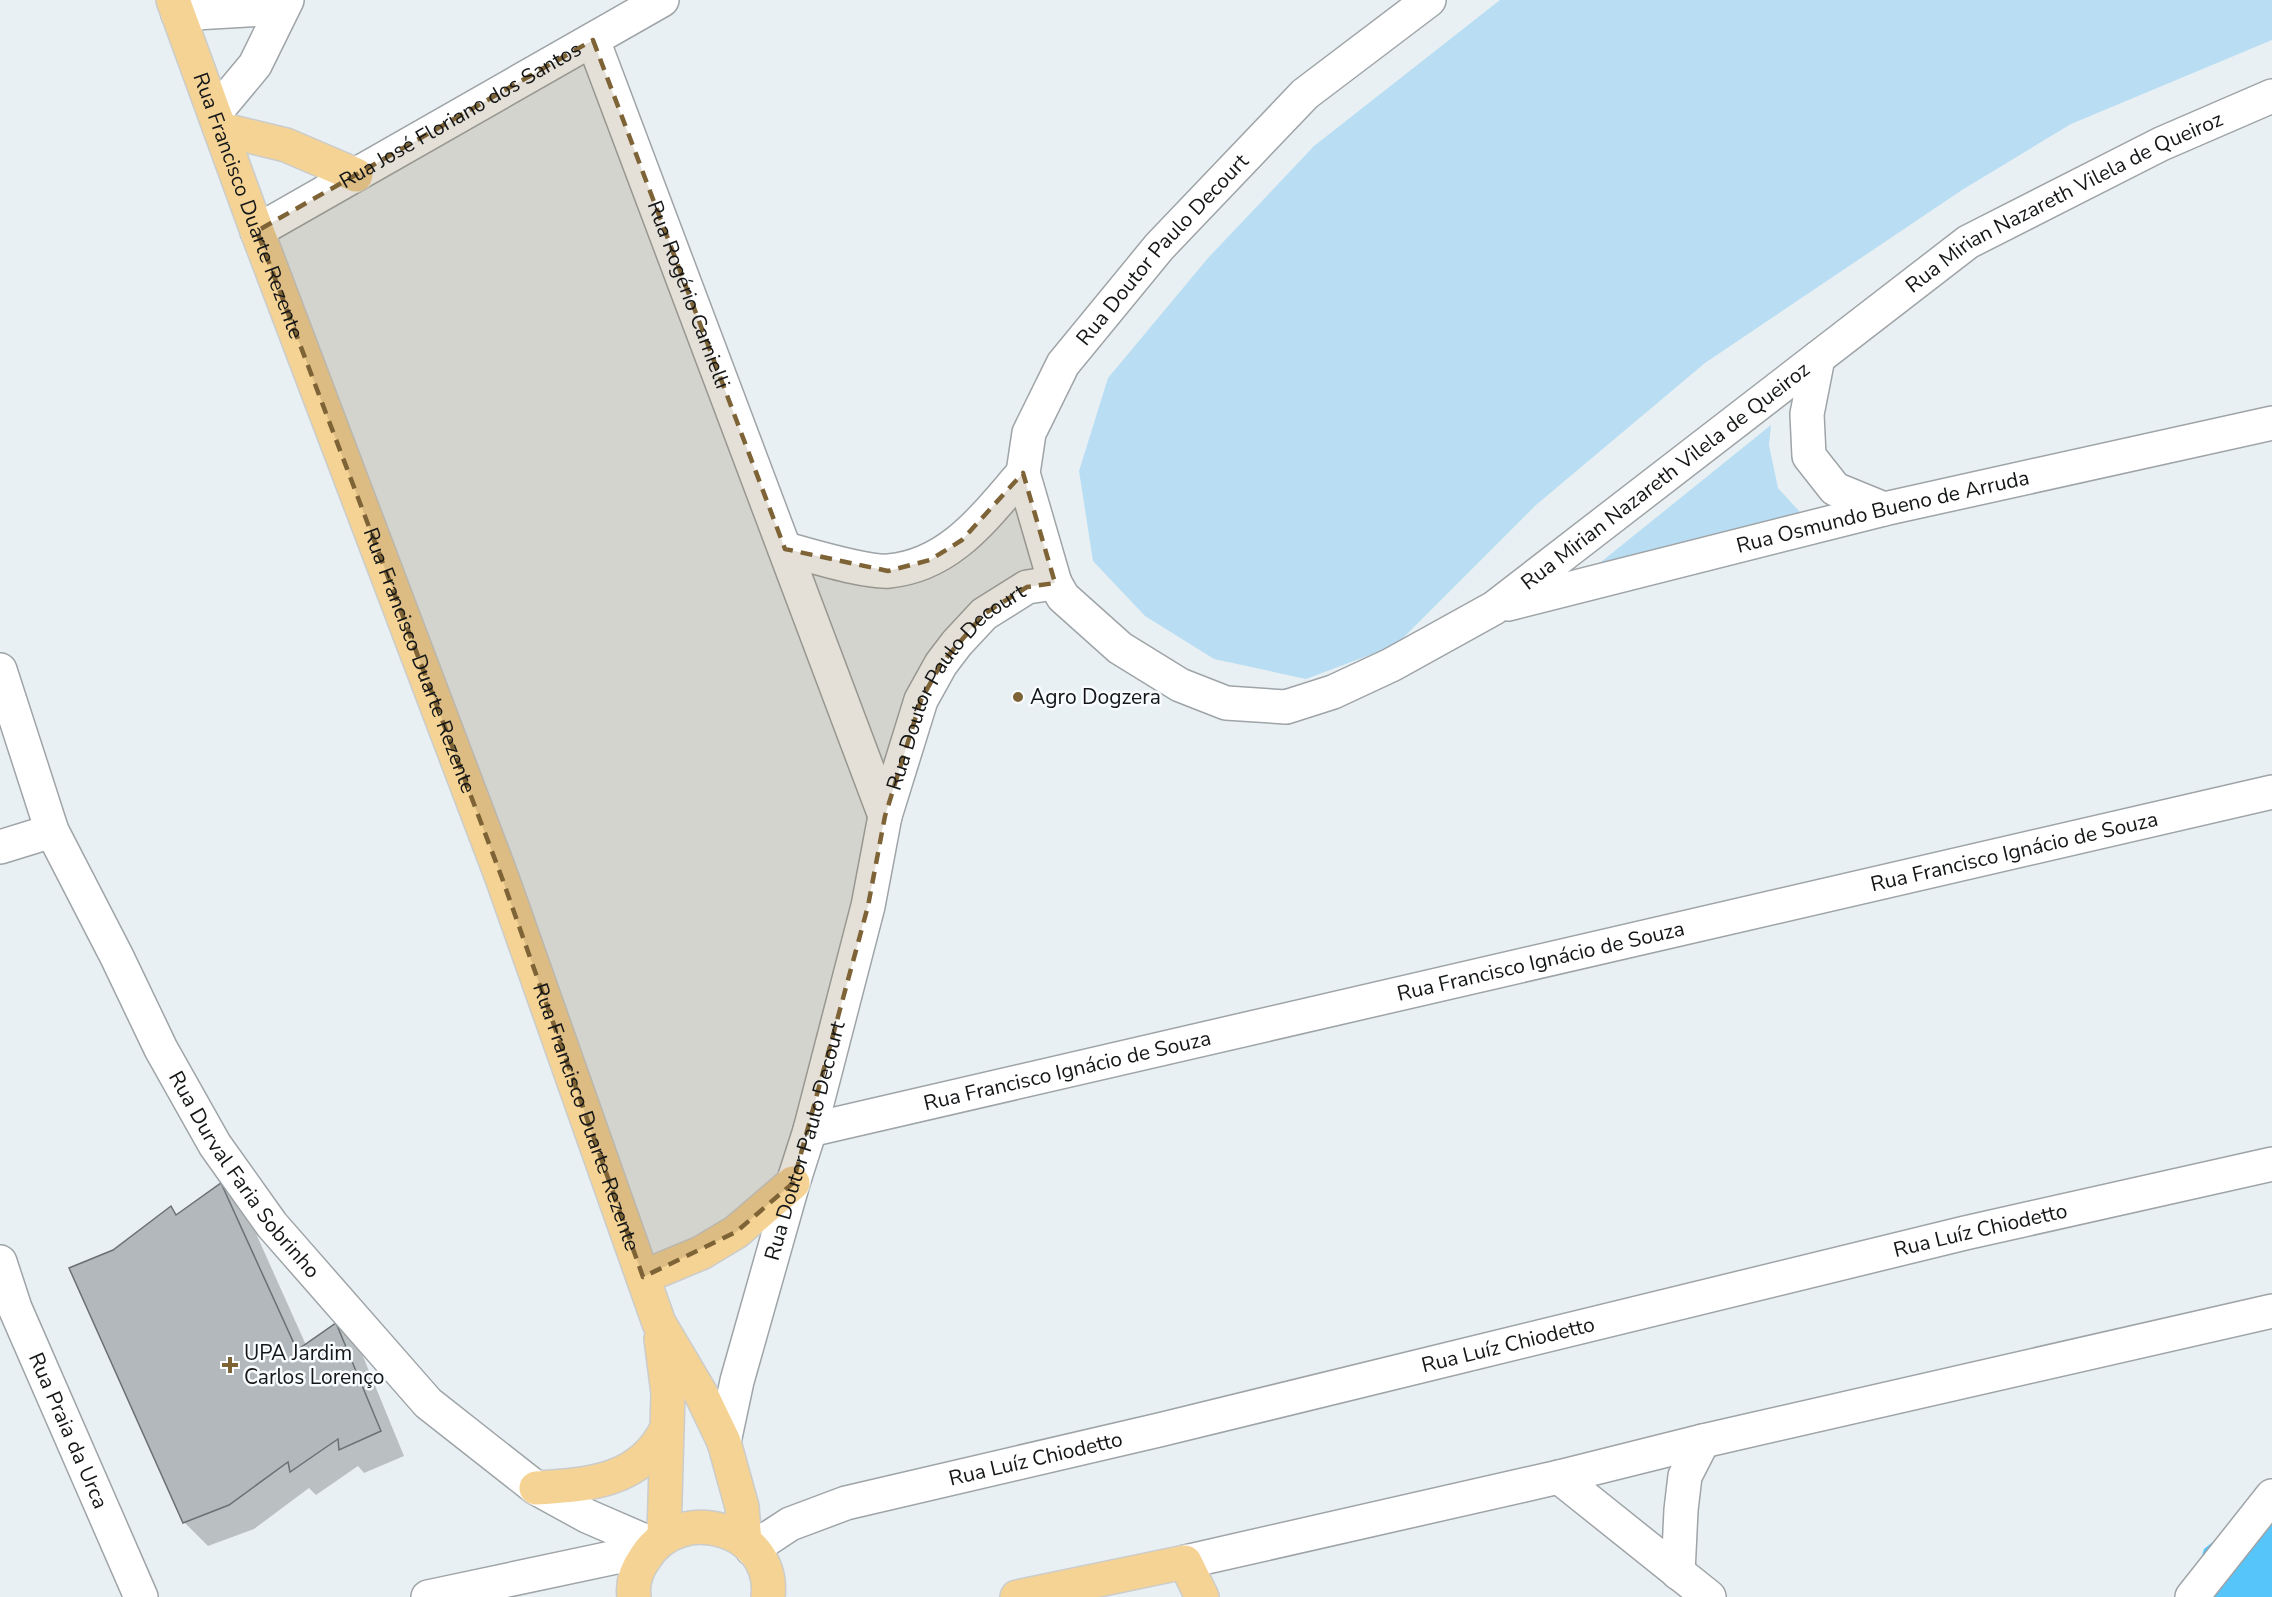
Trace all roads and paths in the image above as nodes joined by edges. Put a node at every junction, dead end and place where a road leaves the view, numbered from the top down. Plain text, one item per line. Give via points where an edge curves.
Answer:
1 (662, 0) edge
2 (1429, 0) edge
3 (284, 4) edge
4 (176, 7) edge
5 (593, 40) junction
6 (2272, 96) edge
7 (217, 121) junction
8 (356, 175) junction
9 (257, 231) junction
10 (1818, 358) junction
11 (2272, 423) edge
12 (1023, 473) junction
13 (1884, 509) junction
14 (785, 549) junction
15 (1054, 583) junction
16 (1494, 608) junction
17 (0, 670) edge
18 (2272, 792) edge
19 (885, 816) junction
20 (52, 831) junction
21 (0, 847) edge
22 (810, 1130) junction
23 (2272, 1164) edge
24 (793, 1183) junction
25 (0, 1262) edge
26 (643, 1277) junction
27 (2268, 1318) edge
28 (659, 1323) junction
29 (667, 1428) junction
30 (1703, 1441) junction
31 (724, 1442) junction
32 (1558, 1477) junction
33 (536, 1488) junction
34 (2272, 1496) edge
35 (656, 1544) junction
36 (748, 1545) junction
37 (1185, 1562) junction
38 (1678, 1573) junction
39 (772, 1595) edge
40 (141, 1597) edge
41 (428, 1597) edge
42 (634, 1597) edge
43 (1020, 1597) edge
44 (1202, 1597) edge
45 (1709, 1597) edge
46 (2192, 1597) edge

1 - 5 street, Rua José Floriano dos Santos
2 - 12 street, Rua Doutor Paulo Decourt via 1305,94 1159,247 1063,364 1029,433
3 - 4 street
3 - 7 street via 255,65
4 - 7 main road, Rua Francisco Duarte Rezente
5 - 8 street, Rua José Floriano dos Santos
5 - 14 street, Rua Rogério Carnielli
6 - 10 street, Rua Mirian Nazareth Vilela de Queiroz via 2161,144 1968,242
7 - 8 main road
7 - 9 main road, Rua Francisco Duarte Rezente
8 - 9 street, Rua José Floriano dos Santos
9 - 26 main road, Rua Francisco Duarte Rezente via 502,878
10 - 13 street via 1807,414 1809,456 1835,489
10 - 16 street, Rua Mirian Nazareth Vilela de Queiroz
11 - 13 street, Rua Osmundo Bueno de Arruda
12 - 14 street via 962,540 930,560 888,571
12 - 15 street, Rua Doutor Paulo Decourt
13 - 16 street, Rua Osmundo Bueno de Arruda
14 - 19 street, Rua Rogério Carnielli
15 - 16 street, Rua Mirian Nazareth Vilela de Queiroz via 1063,597 1120,648 1180,685 1226,703 1286,707 1333,692 1391,665
15 - 19 street, Rua Doutor Paulo Decourt via 1027,587 984,614 941,664 921,700
17 - 20 street, Rua Durval Faria Sobrinho
18 - 22 street, Rua Francisco Ignácio de Souza
19 - 22 street, Rua Doutor Paulo Decourt via 868,906
20 - 21 street
20 - 33 street, Rua Durval Faria Sobrinho via 161,1049 215,1145 272,1225 428,1403
22 - 24 street, Rua Doutor Paulo Decourt
23 - 36 street, Rua Luíz Chiodetto via 1965,1233 846,1503
24 - 26 main road via 736,1232 701,1253
24 - 31 street, Rua Doutor Paulo Decourt via 736,1381
25 - 40 street, Rua Praia da Urca via 15,1308
26 - 28 main road, Rua Francisco Duarte Rezente
27 - 30 street
28 - 29 main road, Rua Francisco Duarte Rezente via 668,1393
28 - 31 main road, Rua Francisco Duarte Rezente
29 - 33 main road via 660,1443 626,1471 588,1485
29 - 35 main road, Rua Francisco Duarte Rezente
30 - 32 street
30 - 38 street via 1685,1476
31 - 36 main road, Rua Francisco Duarte Rezente
32 - 37 street
32 - 38 street
33 - 35 street, Rua Durval Faria Sobrinho via 587,1516
34 - 46 street
35 - 36 main road via 684,1528 705,1526 726,1531
35 - 41 street
35 - 42 main road via 638,1569
36 - 39 main road via 767,1576
37 - 43 main road
37 - 44 main road
38 - 45 street

